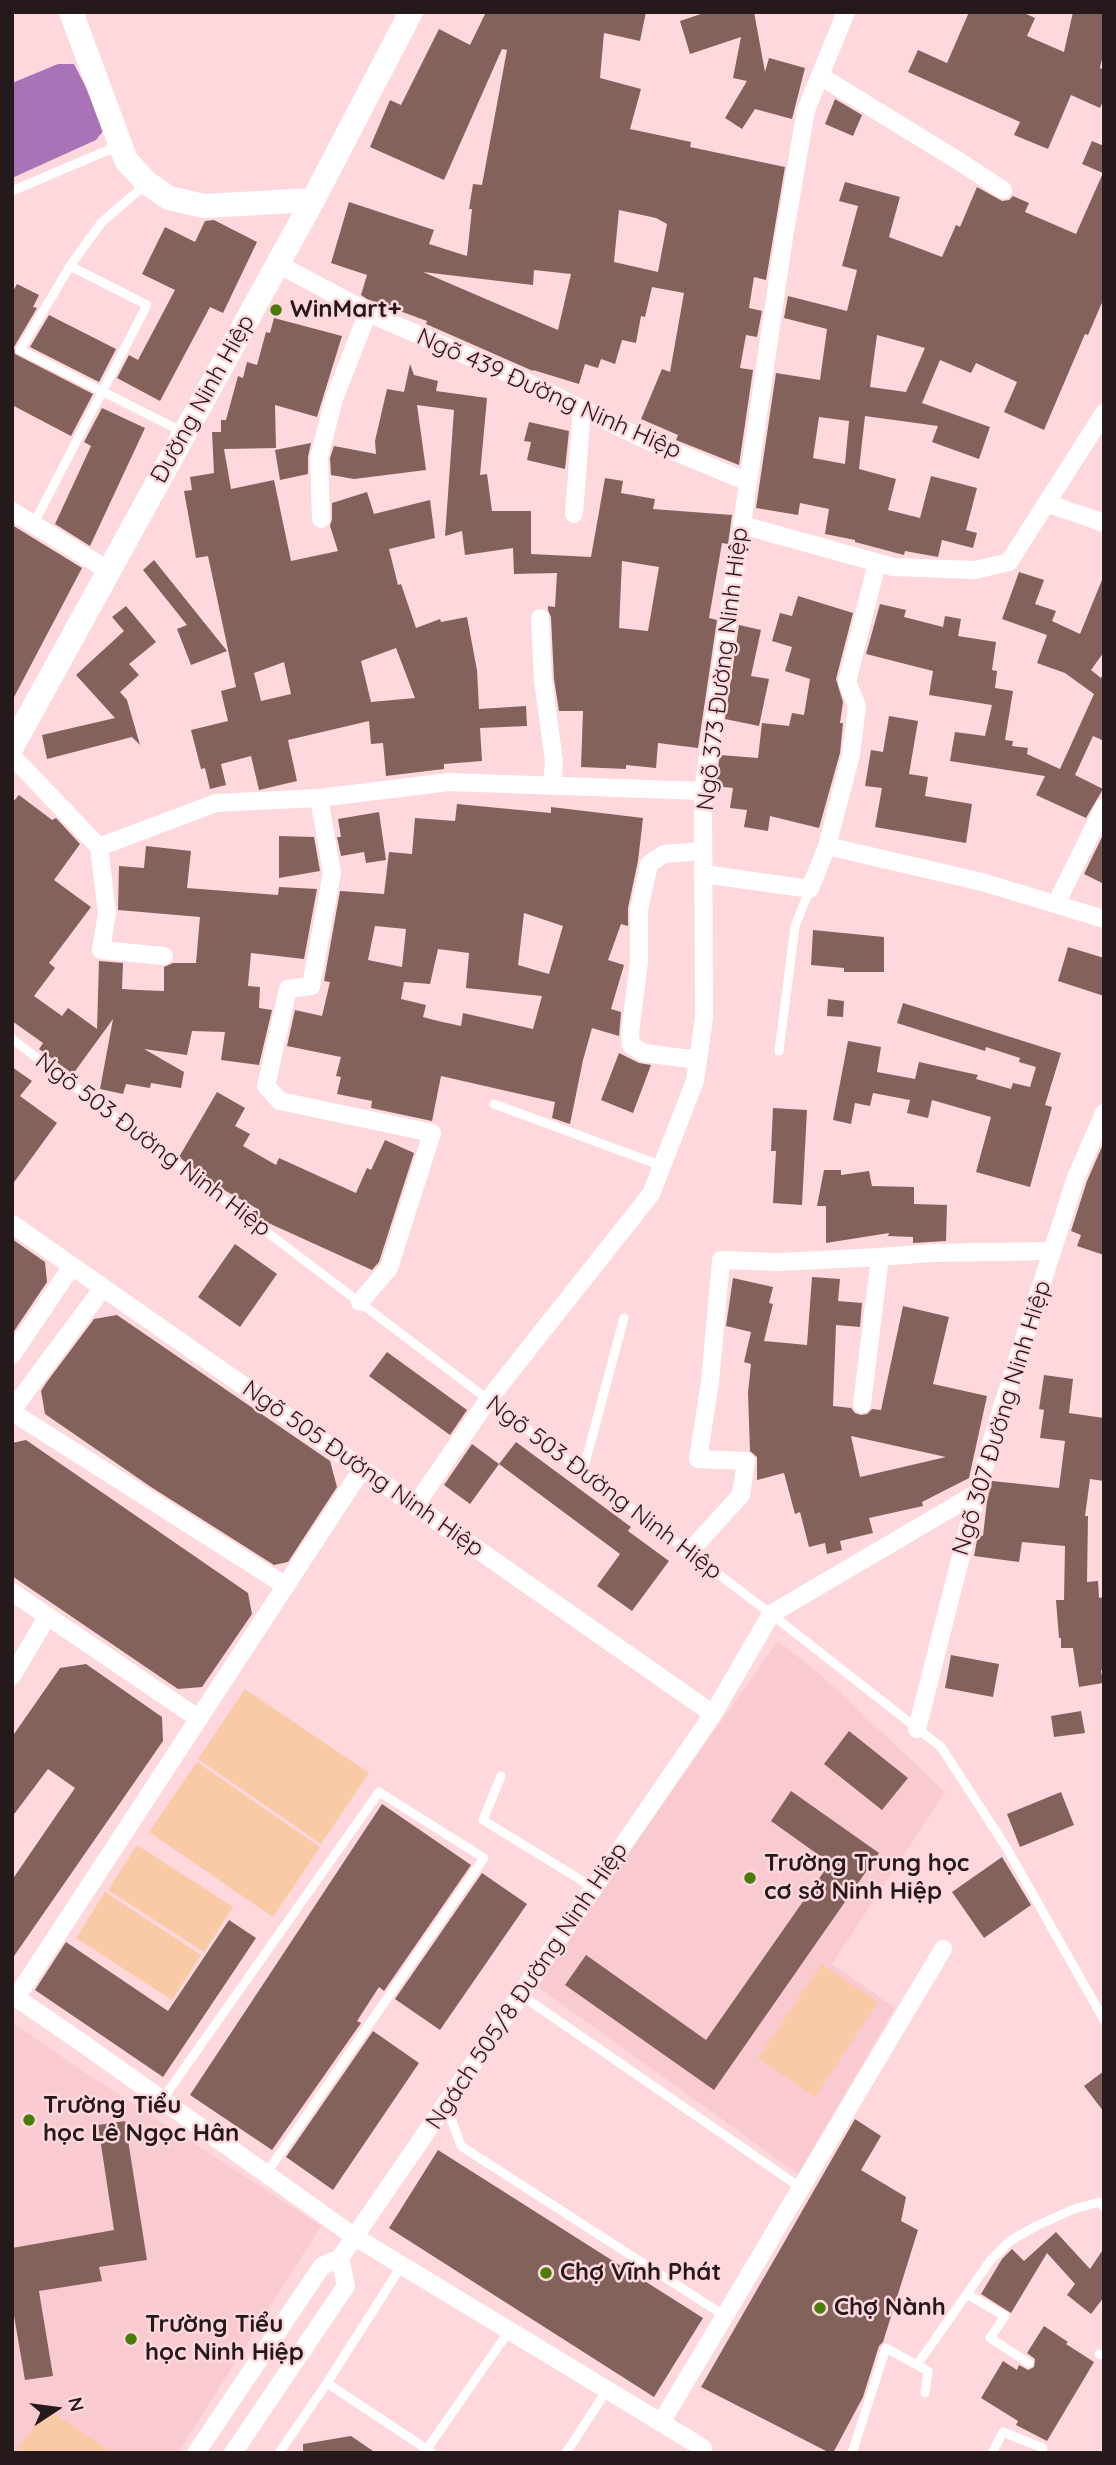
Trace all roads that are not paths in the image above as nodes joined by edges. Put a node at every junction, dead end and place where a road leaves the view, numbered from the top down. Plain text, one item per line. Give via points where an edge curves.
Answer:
1 (71, 12) edge
2 (411, 12) edge
3 (846, 12) edge
4 (820, 76) junction
5 (120, 144) junction
6 (147, 183) junction
7 (1003, 190) dead end
8 (12, 191) edge
9 (313, 200) junction
10 (278, 264) junction
11 (70, 266) junction
12 (368, 312) junction
13 (102, 392) junction
14 (582, 409) junction
15 (1104, 413) edge
16 (185, 433) junction
17 (748, 482) junction
18 (1046, 503) junction
19 (12, 511) edge
20 (575, 513) dead end
21 (321, 519) dead end
22 (1104, 523) edge
23 (33, 525) junction
24 (742, 525) junction
25 (877, 563) junction
26 (109, 571) junction
27 (540, 618) dead end
28 (12, 747) edge
29 (12, 756) edge
30 (552, 785) junction
31 (704, 790) junction
32 (319, 798) junction
33 (1104, 807) edge
34 (827, 846) junction
35 (99, 847) junction
36 (703, 851) junction
37 (703, 874) junction
38 (810, 889) junction
39 (1055, 904) junction
40 (1104, 919) edge
41 (164, 956) dead end
42 (12, 1039) edge
43 (779, 1051) dead end
44 (698, 1060) junction
45 (494, 1104) dead end
46 (1104, 1113) edge
47 (662, 1166) junction
48 (12, 1224) edge
49 (1052, 1251) junction
50 (880, 1257) junction
51 (72, 1266) junction
52 (103, 1288) junction
53 (359, 1302) junction
54 (624, 1318) dead end
55 (12, 1355) edge
56 (488, 1400) junction
57 (862, 1404) dead end
58 (12, 1411) edge
59 (362, 1469) junction
60 (583, 1471) junction
61 (976, 1493) junction
62 (415, 1506) junction
63 (689, 1552) junction
64 (286, 1586) junction
65 (12, 1592) edge
66 (771, 1614) junction
67 (47, 1617) junction
68 (12, 1676) edge
69 (713, 1714) junction
70 (199, 1719) junction
71 (917, 1729) junction
72 (501, 1776) dead end
73 (594, 1888) junction
74 (943, 1950) dead end
75 (521, 1995) junction
76 (14, 1996) edge
77 (1104, 2020) edge
78 (162, 2100) junction
79 (442, 2110) junction
80 (266, 2174) junction
81 (801, 2188) junction
82 (1104, 2207) edge
83 (355, 2236) junction
84 (340, 2258) junction
85 (402, 2265) junction
86 (967, 2294) junction
87 (725, 2316) junction
88 (509, 2331) junction
89 (1029, 2364) dead end
90 (917, 2365) junction
91 (327, 2383) junction
92 (607, 2390) junction
93 (925, 2393) dead end
94 (662, 2423) junction
95 (1043, 2448) dead end
96 (430, 2451) edge
97 (705, 2451) edge
98 (196, 2453) edge
99 (233, 2453) edge
100 (279, 2453) edge
101 (566, 2453) edge
102 (852, 2453) edge
103 (992, 2453) edge

1 - 5 main road
2 - 9 main road, Đường Ninh Hiệp
3 - 4 street, Ngõ 373 Đường Ninh Hiệp
4 - 7 street
4 - 17 street, Ngõ 373 Đường Ninh Hiệp via 806,110 790,199
5 - 6 main road via 126,160
5 - 8 lane
6 - 9 main road via 169,198 204,206
6 - 11 lane via 101,223
9 - 10 main road, Đường Ninh Hiệp
10 - 12 street, Ngõ 439 Đường Ninh Hiệp
10 - 16 main road, Đường Ninh Hiệp
11 - 13 lane via 147,305
11 - 13 lane via 20,351
12 - 14 street, Ngõ 439 Đường Ninh Hiệp
12 - 21 street via 334,398 319,457
13 - 16 lane
13 - 23 lane
14 - 17 street, Ngõ 439 Đường Ninh Hiệp
14 - 20 street
15 - 18 street
16 - 26 main road, Đường Ninh Hiệp
17 - 24 street, Ngõ 373 Đường Ninh Hiệp
18 - 22 street
18 - 25 street via 1009,562 975,570
19 - 23 street
23 - 26 street
24 - 25 street
24 - 31 street, Ngõ 373 Đường Ninh Hiệp
25 - 34 street via 848,682 858,706 851,755
26 - 28 main road, Đường Ninh Hiệp
27 - 30 street via 554,761
29 - 35 street
30 - 31 street
30 - 32 street via 449,782
31 - 36 street, Ngõ 373 Đường Ninh Hiệp
32 - 35 street via 216,803
32 - 53 street via 332,873 311,986 288,989 266,1086 280,1101 432,1133 389,1268
33 - 39 street
34 - 38 street
34 - 39 street
35 - 41 street via 107,913 101,950
36 - 37 street, Ngõ 373 Đường Ninh Hiệp
36 - 44 street via 664,854 649,864 639,910 639,961 630,1033 631,1045 644,1053
37 - 38 street
37 - 44 street, Ngõ 373 Đường Ninh Hiệp via 704,1018
38 - 43 lane via 795,926
39 - 40 street
42 - 53 lane, Ngõ 503 Đường Ninh Hiệp
44 - 47 street, Ngõ 373 Đường Ninh Hiệp via 695,1081
45 - 47 lane
46 - 49 street, Ngõ 307 Đường Ninh Hiệp via 1076,1177
47 - 56 street, Ngõ 373 Đường Ninh Hiệp via 651,1194
48 - 51 street, Ngõ 505 Đường Ninh Hiệp
49 - 50 street
49 - 61 street, Ngõ 307 Đường Ninh Hiệp
50 - 57 street
50 - 63 street via 721,1260 698,1459 746,1461 741,1495
51 - 52 street, Ngõ 505 Đường Ninh Hiệp
51 - 55 street
52 - 58 street
52 - 59 street, Ngõ 505 Đường Ninh Hiệp
53 - 56 lane, Ngõ 503 Đường Ninh Hiệp
54 - 60 lane
56 - 60 lane, Ngõ 503 Đường Ninh Hiệp
56 - 62 street, Ngõ 373 Đường Ninh Hiệp
58 - 64 street
59 - 62 street, Ngõ 505 Đường Ninh Hiệp
59 - 64 street
60 - 63 lane, Ngõ 503 Đường Ninh Hiệp
61 - 66 street
61 - 71 street, Ngõ 307 Đường Ninh Hiệp
62 - 69 street, Ngõ 505 Đường Ninh Hiệp
63 - 66 lane, Ngõ 503 Đường Ninh Hiệp
64 - 70 street
65 - 67 street
66 - 69 street, Ngách 505/8 Đường Ninh Hiệp
66 - 71 lane, Ngõ 503 Đường Ninh Hiệp
67 - 68 street
67 - 70 street
69 - 73 street, Ngách 505/8 Đường Ninh Hiệp
70 - 76 street
71 - 77 lane, Ngõ 503 Đường Ninh Hiệp via 941,1747 1006,1847
72 - 73 lane via 483,1820
73 - 75 street, Ngách 505/8 Đường Ninh Hiệp
74 - 81 street
75 - 79 street, Ngách 505/8 Đường Ninh Hiệp
75 - 81 lane
76 - 78 street
78 - 80 street
78 - 80 lane via 379,1792 484,1858
79 - 83 street, Ngách 505/8 Đường Ninh Hiệp
79 - 87 lane via 452,2121 461,2146
80 - 83 street
81 - 87 street
82 - 86 lane via 1100,2202 1074,2209 1010,2241
83 - 84 street, Ngách 505/8 Đường Ninh Hiệp
83 - 85 street
84 - 98 street, Ngách 505/8 Đường Ninh Hiệp via 322,2266
84 - 99 street via 345,2287
85 - 88 street
85 - 91 lane
86 - 89 lane via 1005,2316 990,2338
86 - 90 lane
87 - 94 street
88 - 92 street
88 - 96 lane
90 - 93 lane via 928,2371
90 - 102 lane via 886,2348
91 - 96 lane
91 - 100 lane
92 - 94 street
92 - 101 lane
94 - 97 street
95 - 103 lane via 1003,2432

